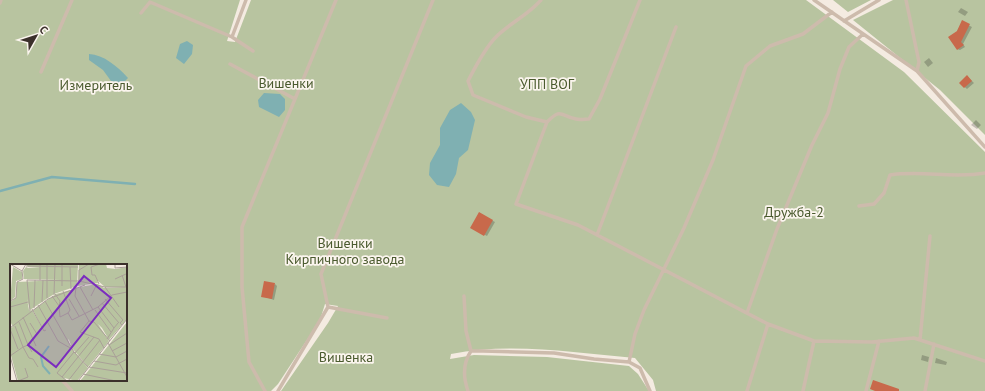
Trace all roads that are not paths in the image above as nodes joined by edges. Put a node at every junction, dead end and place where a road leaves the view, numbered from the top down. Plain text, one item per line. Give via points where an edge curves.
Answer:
1 (1, 0) edge
2 (72, 0) edge
3 (246, 0) edge
4 (336, 0) edge
5 (433, 0) edge
6 (541, 0) edge
7 (640, 0) edge
8 (814, 0) edge
9 (880, 0) edge
10 (906, 0) edge
11 (150, 1) edge
12 (0, 3) edge
13 (832, 12) junction
14 (141, 13) dead end
15 (844, 21) junction
16 (676, 27) dead end
17 (863, 34) junction
18 (232, 37) junction
19 (253, 51) dead end
20 (230, 64) dead end
21 (917, 71) junction
22 (41, 72) dead end
23 (295, 99) junction
24 (547, 122) junction
25 (985, 147) edge
26 (985, 173) edge
27 (859, 206) dead end
28 (597, 235) junction
29 (930, 236) dead end
30 (664, 270) junction
31 (464, 296) dead end
32 (328, 307) junction
33 (747, 313) junction
34 (387, 318) dead end
35 (768, 324) junction
36 (920, 340) junction
37 (814, 341) junction
38 (879, 341) junction
39 (934, 344) junction
40 (471, 351) junction
41 (629, 362) junction
42 (985, 362) edge
43 (63, 381) edge
44 (72, 391) edge
45 (266, 391) edge
46 (278, 391) edge
47 (468, 391) edge
48 (650, 391) edge
49 (747, 391) edge
50 (803, 391) edge
51 (866, 391) edge
52 (925, 391) edge

1 - 12 lane
2 - 22 lane
3 - 18 lane
4 - 23 lane
5 - 32 lane via 321,274
6 - 24 lane via 530,12 496,37 482,54 468,81 473,95
7 - 24 lane via 600,99 589,119 575,119 562,113 556,114
8 - 13 lane
9 - 15 lane
10 - 21 lane via 919,62
11 - 14 lane
11 - 18 lane
13 - 15 lane
13 - 30 lane via 803,34 770,46 746,66 713,160
15 - 17 lane
16 - 28 lane
17 - 21 lane
17 - 33 lane via 849,48 840,69 828,113 777,229
18 - 19 lane
20 - 23 lane
21 - 25 lane
23 - 45 lane via 242,227 242,287 249,362
24 - 28 lane via 516,204 578,225
26 - 27 lane via 968,176 909,173 890,175 884,193 874,204
28 - 30 lane
29 - 36 lane
30 - 33 lane
30 - 41 lane via 644,310
31 - 40 lane via 466,331
32 - 34 lane
32 - 46 lane
33 - 35 lane
35 - 37 lane
35 - 49 lane
36 - 38 lane via 914,338
36 - 39 lane
37 - 38 lane
37 - 50 lane
38 - 51 lane
39 - 42 lane
39 - 52 lane
40 - 41 lane via 554,352
40 - 47 lane via 465,360 464,382
41 - 48 lane via 640,368
43 - 44 lane

